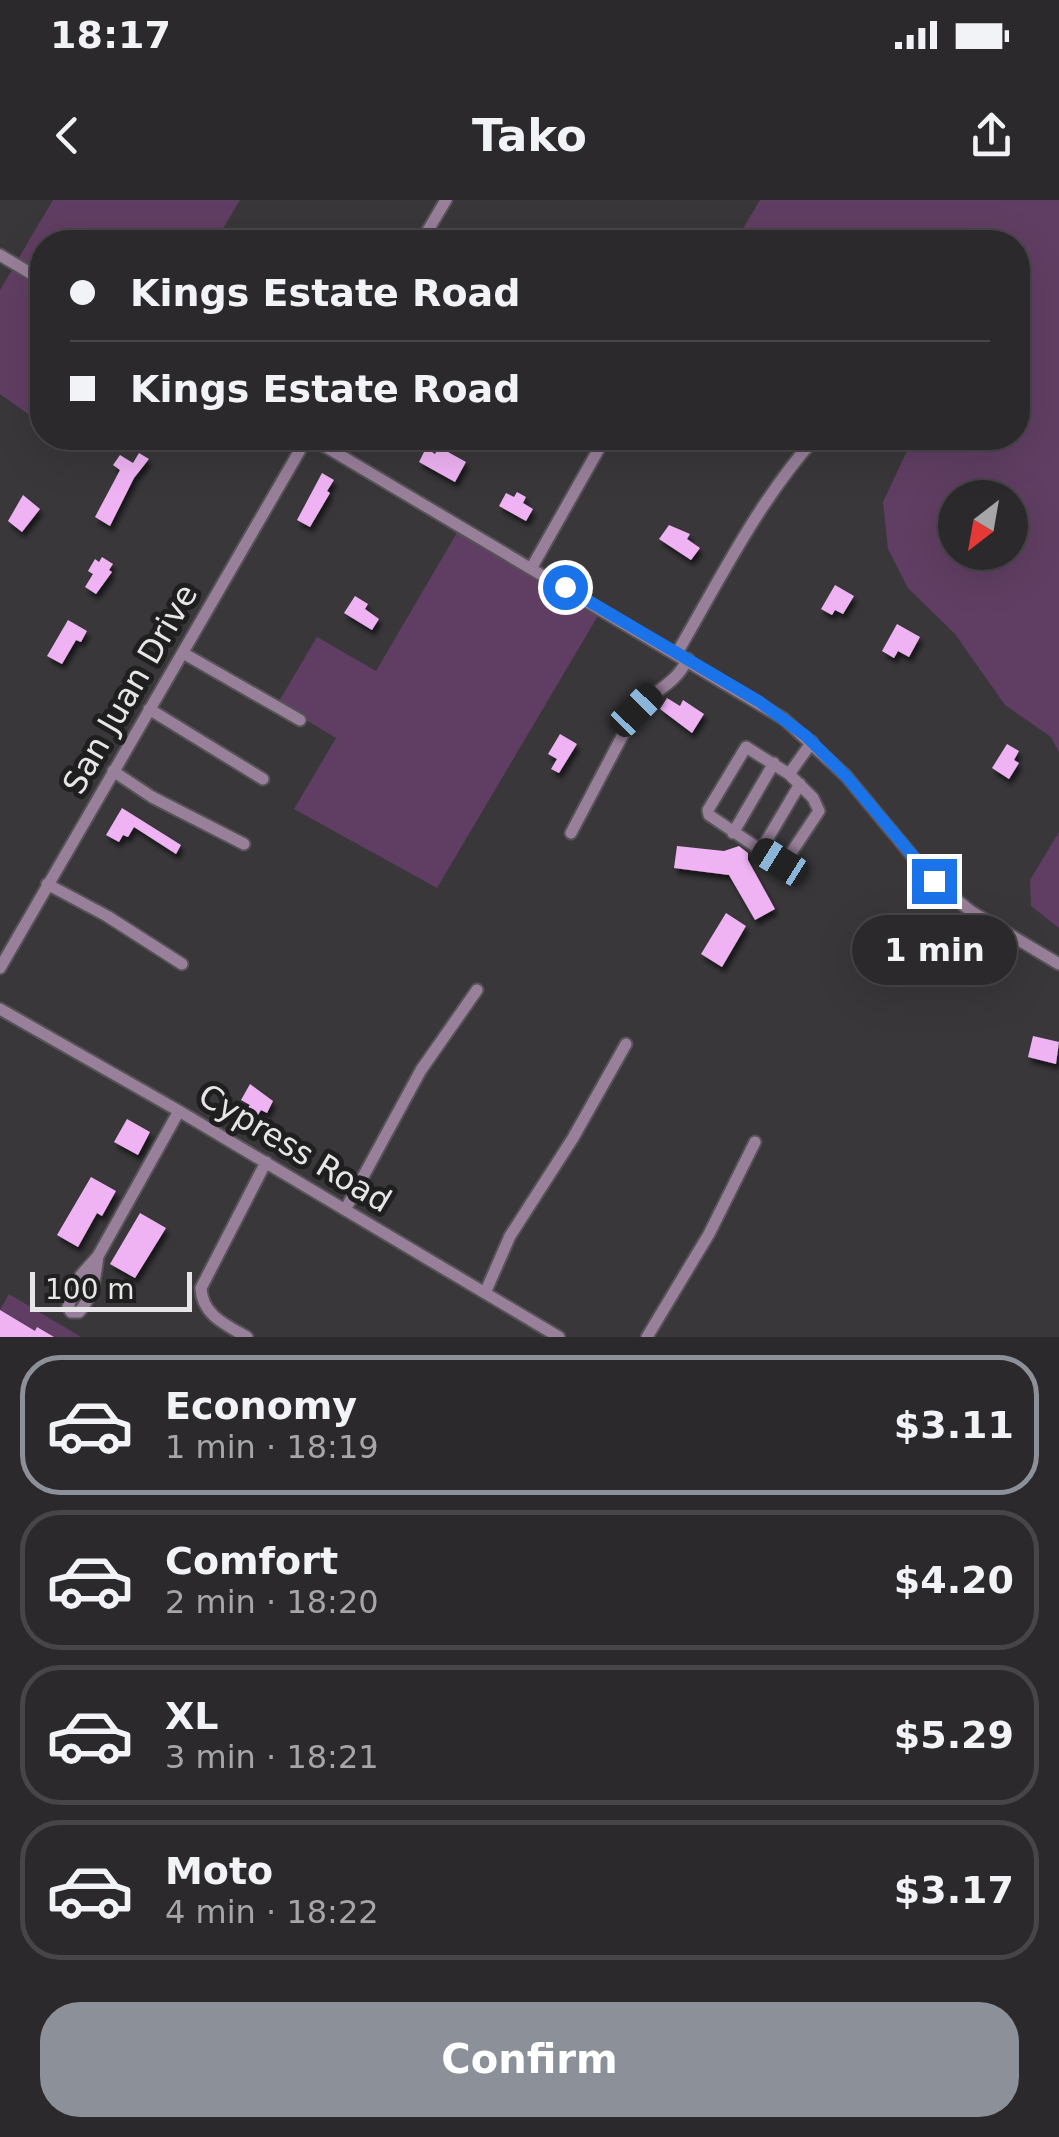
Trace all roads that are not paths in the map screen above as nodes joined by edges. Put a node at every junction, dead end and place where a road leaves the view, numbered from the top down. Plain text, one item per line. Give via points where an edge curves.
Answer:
1 (446, 200) edge
2 (428, 230) edge
3 (0, 256) edge
4 (30, 273) edge
5 (302, 450) edge
6 (330, 450) edge
7 (598, 450) edge
8 (806, 450) edge
9 (532, 568) junction
10 (182, 653) junction
11 (683, 656) junction
12 (149, 709) junction
13 (300, 720) dead end
14 (812, 742) junction
15 (774, 763) junction
16 (113, 770) junction
17 (789, 774) junction
18 (263, 779) dead end
19 (800, 784) junction
20 (734, 833) junction
21 (572, 834) dead end
22 (244, 844) dead end
23 (761, 850) junction
24 (48, 884) junction
25 (182, 964) dead end
26 (1059, 964) edge
27 (0, 968) edge
28 (477, 990) dead end
29 (0, 1009) edge
30 (626, 1044) dead end
31 (179, 1111) junction
32 (754, 1142) dead end
33 (266, 1162) junction
34 (345, 1210) junction
35 (98, 1256) dead end
36 (485, 1293) junction
37 (247, 1337) edge
38 (559, 1337) edge
39 (646, 1337) edge

1 - 2 street
3 - 4 street
5 - 10 street, San Juan Drive
6 - 9 street
7 - 9 street
8 - 11 street via 737,546
9 - 11 street
10 - 12 street, San Juan Drive
10 - 13 street
11 - 14 street
11 - 21 street via 676,681 636,710
12 - 16 street, San Juan Drive
12 - 18 street
14 - 17 street
14 - 26 street via 934,881
15 - 17 street
15 - 20 street
15 - 20 street via 744,749 708,810
16 - 22 street
16 - 24 street, San Juan Drive
17 - 19 street
19 - 23 street
19 - 23 street via 818,805 818,816 785,862
20 - 23 street
24 - 25 street
24 - 27 street, San Juan Drive
28 - 34 street via 421,1070
29 - 31 street, Cypress Road
30 - 36 street via 517,1224
31 - 33 street, Cypress Road
31 - 35 street
32 - 39 street via 709,1234
33 - 34 street, Cypress Road
33 - 37 street via 201,1288 211,1314
34 - 36 street, Cypress Road
36 - 38 street, Cypress Road

